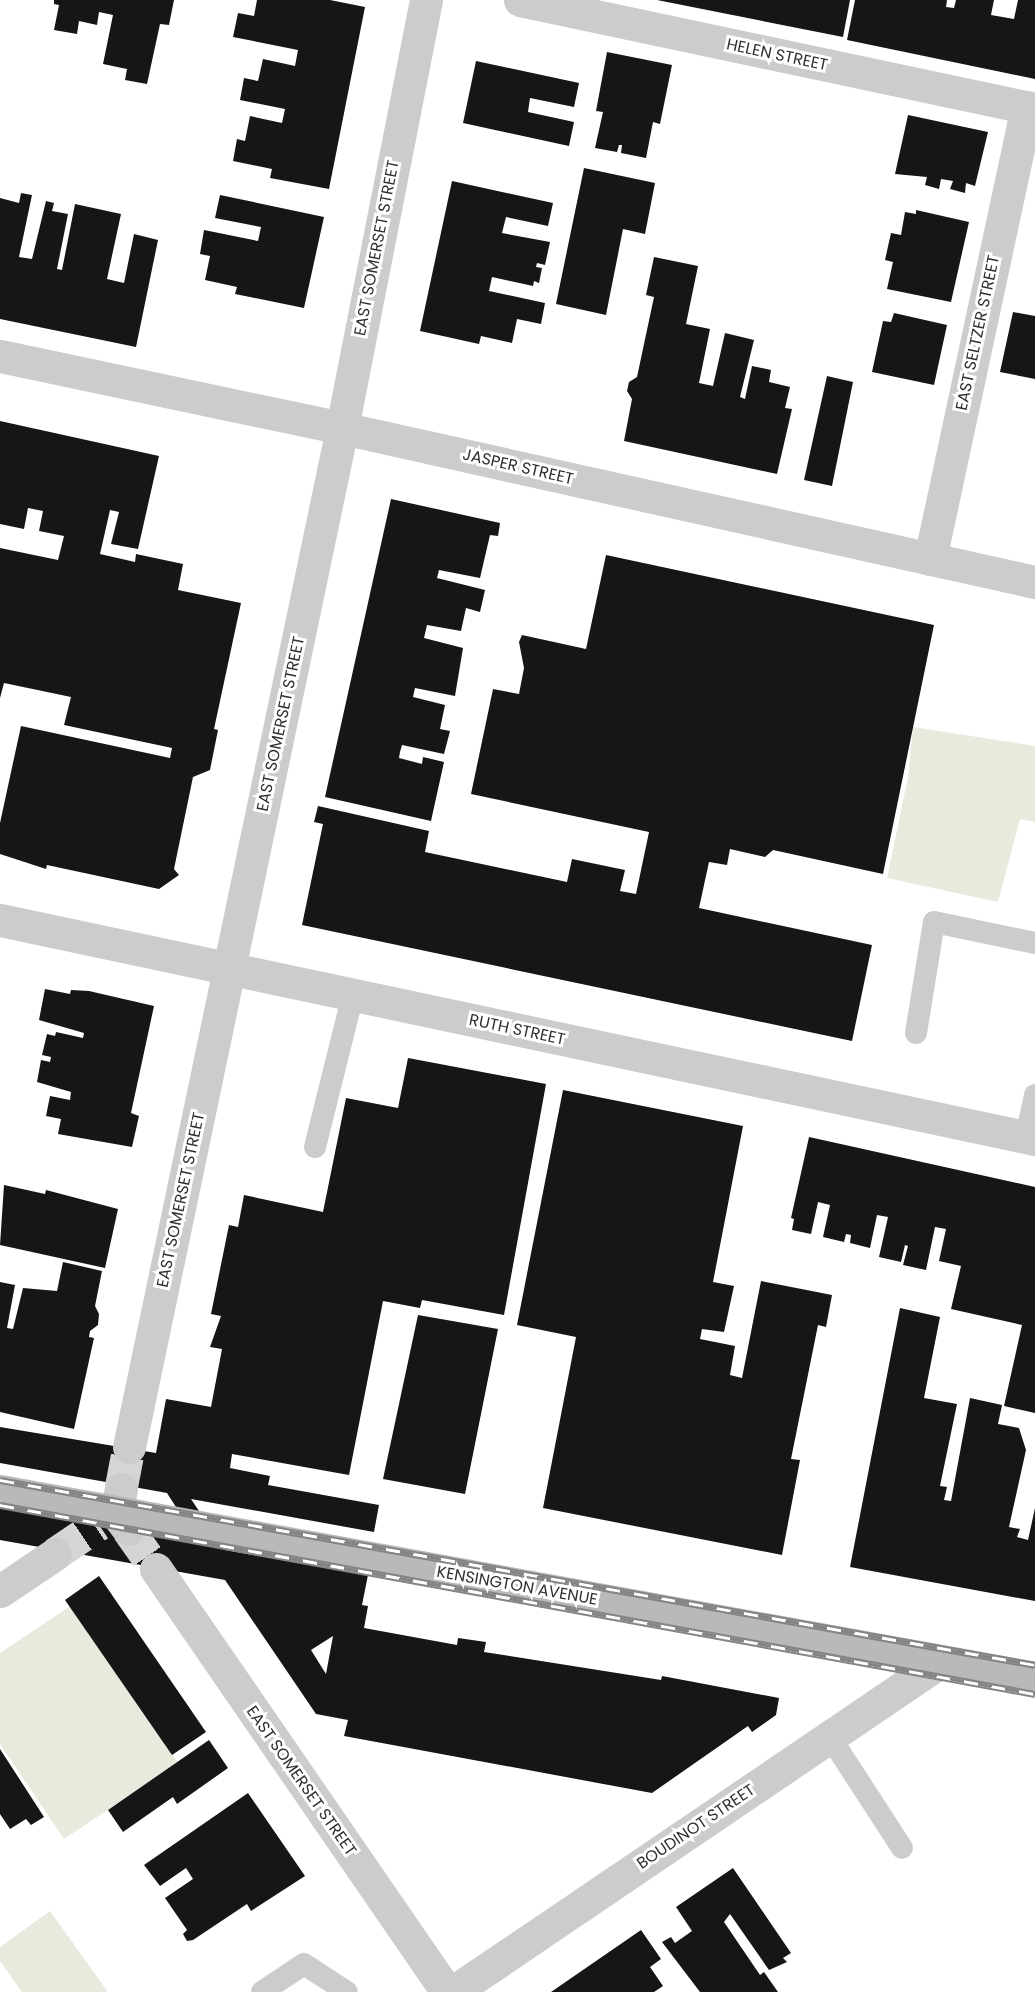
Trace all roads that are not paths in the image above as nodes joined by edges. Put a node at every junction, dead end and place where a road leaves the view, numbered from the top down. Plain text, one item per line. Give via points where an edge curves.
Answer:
1 (426, 0) edge
2 (520, 0) edge
3 (1031, 108) edge
4 (0, 356) edge
5 (342, 428) junction
6 (930, 559) junction
7 (1035, 582) edge
8 (0, 920) edge
9 (1035, 943) edge
10 (230, 970) junction
11 (353, 995) junction
12 (916, 1033) dead end
13 (1035, 1095) edge
14 (1030, 1138) edge
15 (315, 1147) dead end
16 (129, 1447) tunnel mouth
17 (0, 1491) edge
18 (55, 1554) tunnel mouth
19 (156, 1569) tunnel mouth
20 (0, 1591) edge
21 (940, 1662) junction
22 (1035, 1678) edge
23 (830, 1737) junction
24 (903, 1848) dead end
25 (262, 1992) edge
26 (347, 1992) edge
27 (447, 1992) edge
28 (453, 1992) edge

1 - 5 street, EAST SOMERSET STREET
2 - 3 street, HELEN STREET
3 - 6 street, EAST SELTZER STREET
4 - 5 street, JASPER STREET
5 - 6 street, JASPER STREET
5 - 10 street, EAST SOMERSET STREET
6 - 7 street, JASPER STREET
8 - 10 street, RUTH STREET
9 - 12 lane via 934,922
10 - 11 street, RUTH STREET
10 - 16 street, EAST SOMERSET STREET
11 - 14 street, RUTH STREET
11 - 15 lane
13 - 14 lane
17 - 21 street, KENSINGTON AVENUE
18 - 20 street
19 - 27 street, EAST SOMERSET STREET
21 - 22 street, KENSINGTON AVENUE
21 - 23 street, BOUDINOT STREET
23 - 24 lane
23 - 28 street, BOUDINOT STREET
25 - 26 lane via 304,1964

